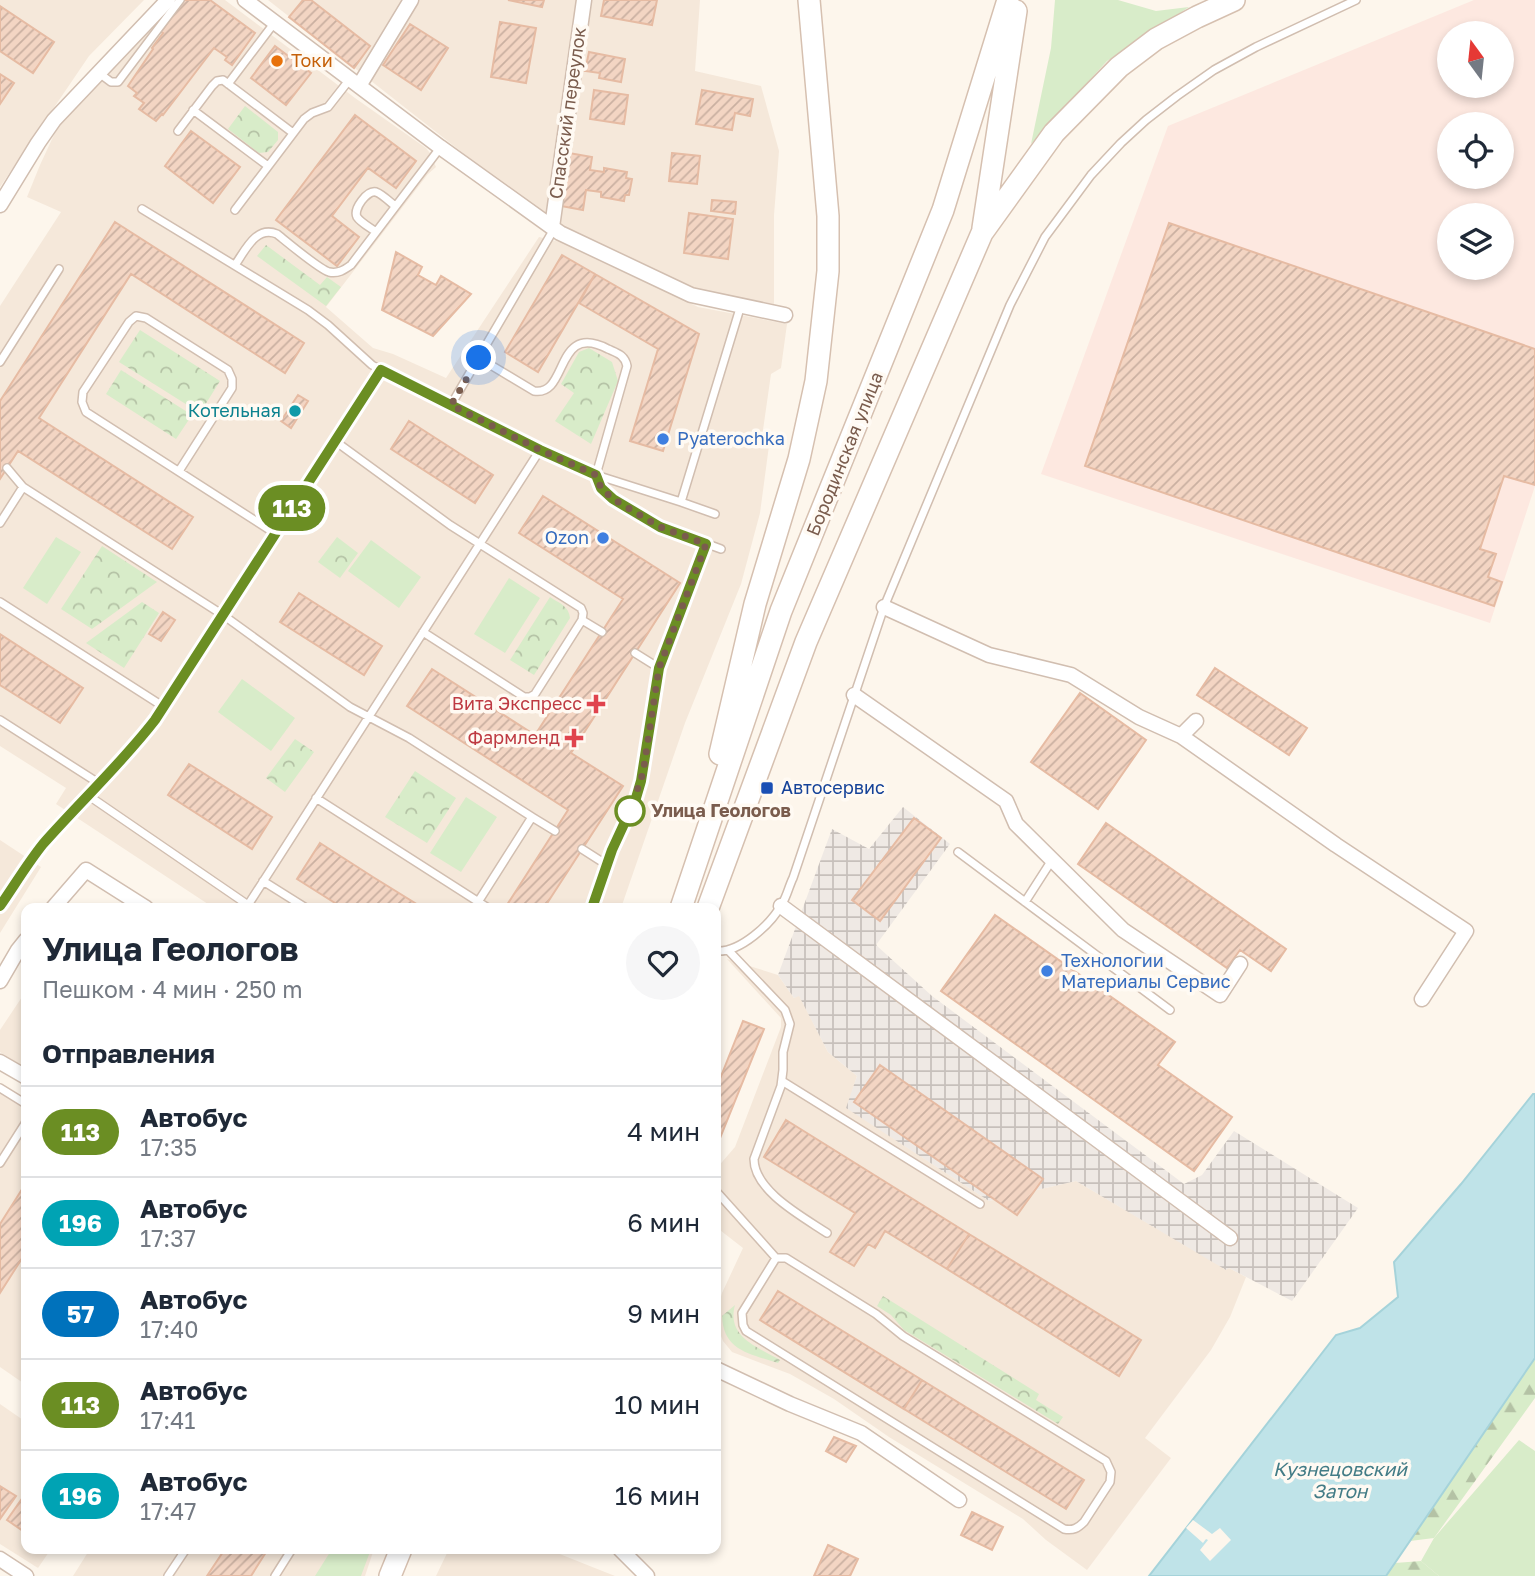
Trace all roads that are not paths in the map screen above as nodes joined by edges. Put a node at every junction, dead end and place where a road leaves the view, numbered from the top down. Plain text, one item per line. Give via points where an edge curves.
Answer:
1 (168, 0) edge
2 (180, 0) edge
3 (245, 0) edge
4 (411, 0) edge
5 (584, 0) edge
6 (809, 0) edge
7 (1008, 0) edge
8 (1018, 0) edge
9 (1234, 0) edge
10 (1356, 0) edge
11 (275, 23) junction
12 (99, 73) junction
13 (355, 83) junction
14 (228, 84) junction
15 (193, 110) junction
16 (178, 131) dead end
17 (293, 133) junction
18 (440, 147) junction
19 (268, 166) junction
20 (0, 205) edge
21 (395, 206) junction
22 (142, 209) dead end
23 (235, 210) dead end
24 (553, 228) junction
25 (376, 232) junction
26 (982, 233) junction
27 (235, 265) junction
28 (59, 269) dead end
29 (741, 304) junction
30 (785, 315) dead end
31 (479, 358) junction
32 (0, 362) edge
33 (381, 370) junction
34 (451, 405) junction
35 (335, 441) junction
36 (540, 450) junction
37 (7, 468) dead end
38 (179, 471) junction
39 (596, 475) junction
40 (23, 486) junction
41 (681, 502) junction
42 (715, 514) dead end
43 (0, 523) edge
44 (276, 534) junction
45 (480, 544) junction
46 (706, 544) junction
47 (721, 549) dead end
48 (0, 602) edge
49 (884, 607) junction
50 (223, 615) junction
51 (582, 620) junction
52 (423, 632) junction
53 (602, 632) dead end
54 (635, 653) dead end
55 (659, 668) junction
56 (854, 695) junction
57 (164, 707) junction
58 (369, 717) junction
59 (0, 720) edge
60 (1196, 721) dead end
61 (1181, 736) junction
62 (100, 783) junction
63 (89, 796) junction
64 (316, 798) junction
65 (532, 817) junction
66 (555, 831) dead end
67 (582, 849) dead end
68 (958, 852) dead end
69 (1052, 860) junction
70 (607, 865) junction
71 (692, 874) junction
72 (263, 881) junction
73 (1, 901) edge
74 (478, 902) joint
75 (1025, 902) junction
76 (57, 903) edge
77 (138, 903) edge
78 (245, 903) edge
79 (249, 903) edge
80 (298, 903) edge
81 (594, 903) edge
82 (683, 903) edge
83 (710, 903) edge
84 (781, 906) junction
85 (21, 946) edge
86 (727, 950) junction
87 (721, 951) edge
88 (1240, 964) dead end
89 (0, 981) edge
90 (1422, 999) dead end
91 (1170, 1010) dead end
92 (0, 1062) edge
93 (21, 1074) edge
94 (782, 1081) junction
95 (0, 1088) edge
96 (21, 1101) edge
97 (21, 1130) edge
98 (0, 1163) edge
99 (721, 1197) edge
100 (980, 1204) dead end
101 (827, 1233) dead end
102 (1230, 1238) dead end
103 (776, 1258) junction
104 (721, 1371) edge
105 (959, 1500) dead end
106 (183, 1554) edge
107 (289, 1554) edge
108 (399, 1554) edge
109 (625, 1554) edge
110 (0, 1559) edge
111 (26, 1576) edge
112 (168, 1576) edge
113 (275, 1576) edge
114 (390, 1576) edge
115 (647, 1576) edge

1 - 12 street
2 - 12 lane via 118,82
3 - 11 street
4 - 13 street
5 - 24 street, Спасский переулок
6 - 71 street via 828,216 828,271 816,382 799,459 755,604
7 - 71 street, Бородинская улица via 943,210 781,611
8 - 26 street
9 - 26 street via 1156,40 1119,67 1054,133
10 - 49 lane via 1214,70 1146,120 1091,175 1045,237 1020,285
11 - 13 street
11 - 14 lane
12 - 20 street via 50,126
13 - 17 lane via 328,107 307,116
13 - 18 street
14 - 15 lane via 223,80 214,83
14 - 17 lane
15 - 16 lane
15 - 19 lane
17 - 19 lane
18 - 21 lane
18 - 24 street
19 - 23 lane
21 - 25 lane
21 - 25 lane via 378,193 368,194 357,209 358,218
22 - 27 lane
24 - 29 street via 691,295
24 - 31 lane
25 - 27 lane via 351,265 338,272 326,271 271,231 258,235
26 - 83 street via 806,642
27 - 33 lane via 318,317
28 - 32 lane
29 - 30 street
29 - 41 lane
31 - 34 lane
31 - 39 lane via 541,392 549,388 572,350 582,343 597,343 624,358 626,370
33 - 34 lane
33 - 35 lane
34 - 36 lane
35 - 44 lane
35 - 45 lane
36 - 39 lane
36 - 45 lane
37 - 40 lane
38 - 38 lane via 83,407 83,392 136,316 228,370 232,379 232,388
38 - 44 lane
39 - 41 lane
39 - 46 lane via 613,499 660,527
40 - 43 lane
40 - 50 lane
41 - 42 lane
44 - 50 lane
45 - 51 lane via 581,608
45 - 52 lane
46 - 47 lane
46 - 55 lane
48 - 57 lane
49 - 56 lane
49 - 61 street via 989,655 1071,675 1139,717
50 - 57 lane
50 - 58 lane
51 - 52 lane via 535,694 526,697
51 - 53 lane
52 - 58 lane
54 - 55 lane
55 - 70 lane via 641,781
56 - 69 street via 1006,801 1016,824
56 - 84 lane
57 - 62 lane
58 - 64 lane
58 - 65 lane
59 - 62 lane
60 - 61 street
61 - 90 street via 1465,931
62 - 63 lane
63 - 73 lane via 42,846
63 - 78 lane
64 - 72 lane
64 - 74 lane
65 - 66 lane
65 - 74 lane
67 - 70 lane
68 - 75 lane
69 - 75 lane
69 - 88 street via 1123,930 1220,995
70 - 81 lane
71 - 82 street, Бородинская улица
72 - 79 lane
72 - 80 lane
75 - 91 lane
76 - 77 street via 86,870
84 - 86 lane via 757,934
84 - 102 street
85 - 89 street
86 - 87 lane
86 - 94 lane via 788,1015
92 - 93 street
94 - 100 lane
94 - 101 lane via 754,1159 755,1170 776,1197
95 - 96 lane
97 - 98 lane
99 - 103 lane
103 - 103 lane via 786,1258 1107,1461 1110,1482 1084,1522 1073,1530 1064,1529 746,1331 742,1313
104 - 105 street via 861,1433
106 - 112 lane
107 - 113 lane
108 - 114 street
109 - 115 street
110 - 111 street

